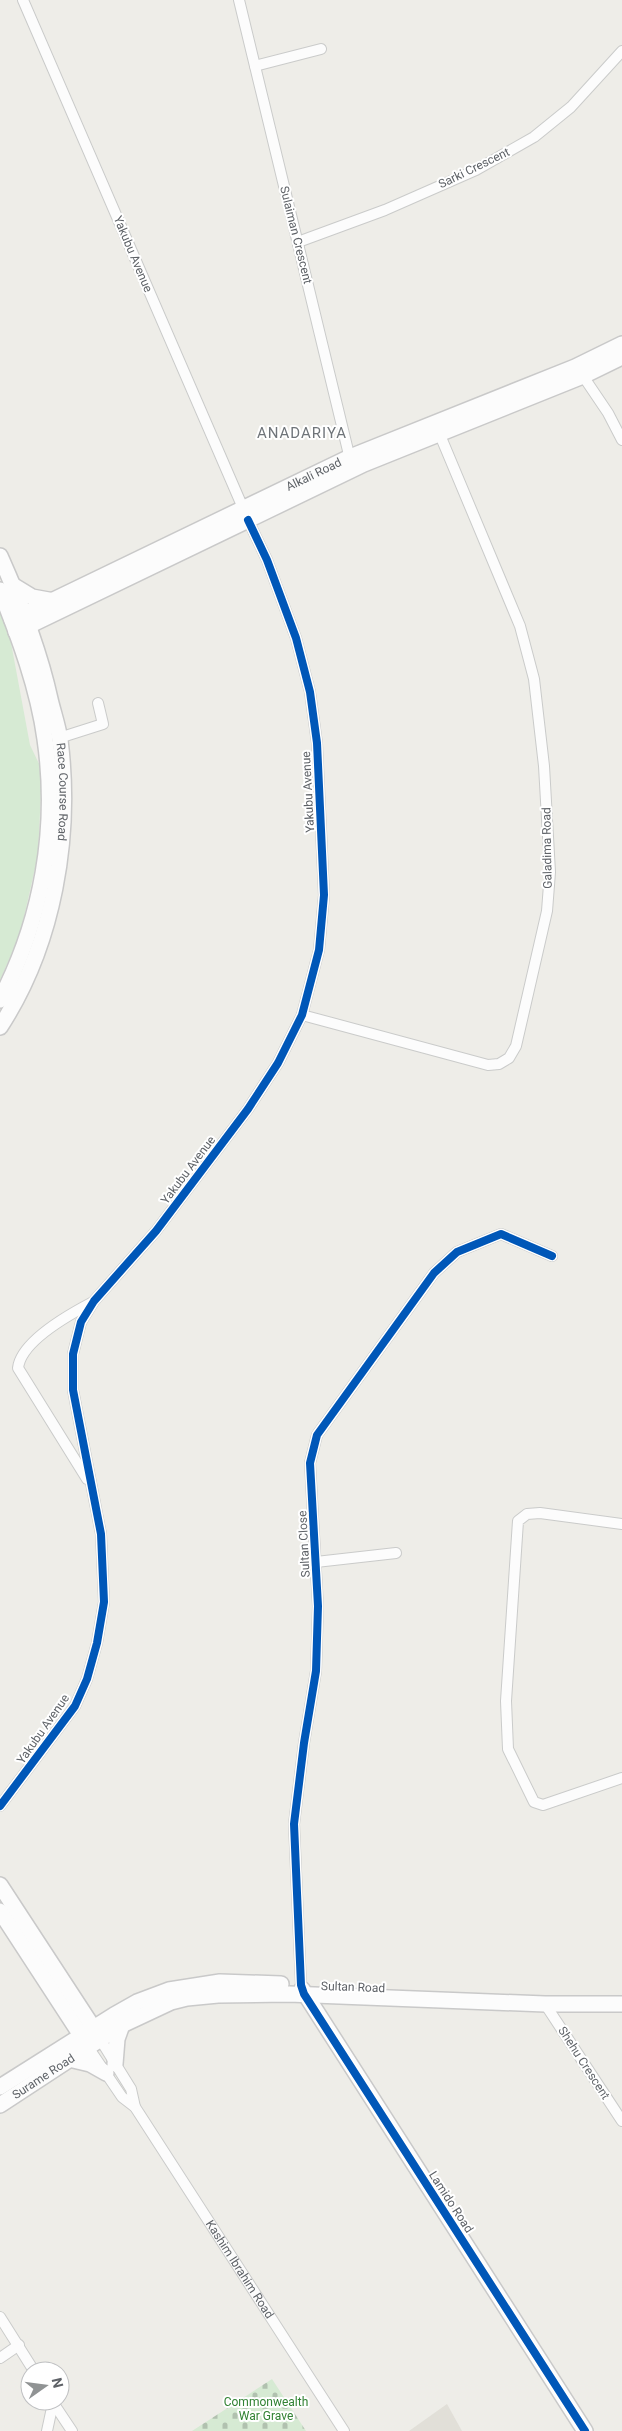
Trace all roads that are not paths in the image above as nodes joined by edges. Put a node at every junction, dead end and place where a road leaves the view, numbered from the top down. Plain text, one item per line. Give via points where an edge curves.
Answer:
1 (23, 0) edge
2 (240, 0) edge
3 (321, 49) dead end
4 (622, 51) edge
5 (255, 66) junction
6 (298, 242) junction
7 (622, 344) edge
8 (622, 357) edge
9 (583, 376) junction
10 (440, 435) junction
11 (622, 440) edge
12 (352, 463) junction
13 (245, 514) junction
14 (0, 556) edge
15 (7, 588) edge
16 (54, 607) junction
17 (21, 623) junction
18 (40, 656) junction
19 (98, 704) dead end
20 (60, 738) junction
21 (0, 1000) edge
22 (302, 1015) junction
23 (0, 1027) edge
24 (552, 1256) dead end
25 (94, 1301) junction
26 (90, 1483) junction
27 (622, 1524) edge
28 (396, 1553) dead end
29 (316, 1562) junction
30 (622, 1778) edge
31 (0, 1806) edge
32 (0, 1885) edge
33 (0, 1911) edge
34 (302, 1990) junction
35 (622, 1995) edge
36 (545, 2004) junction
37 (622, 2004) edge
38 (69, 2005) junction
39 (118, 2020) junction
40 (91, 2037) junction
41 (66, 2053) junction
42 (110, 2069) junction
43 (0, 2088) edge
44 (0, 2105) edge
45 (622, 2121) edge
46 (0, 2316) edge
47 (19, 2345) junction
48 (0, 2358) edge
49 (28, 2361) edge
50 (51, 2411) edge
51 (59, 2411) edge
52 (47, 2431) edge
53 (72, 2431) edge
54 (344, 2431) edge
55 (585, 2431) edge

1 - 13 street, Yakubu Avenue
2 - 5 street, Sulaiman Crescent
3 - 5 street
4 - 6 street, Sarki Crescent via 571,107 534,138 476,170 385,210
5 - 6 street, Sulaiman Crescent
6 - 12 street, Sulaiman Crescent
7 - 12 street, Alkali Road
8 - 9 street, Alkali Road
9 - 10 street, Alkali Road
9 - 11 street
10 - 12 street, Alkali Road
10 - 22 street, Galadima Road via 520,626 534,679 544,766 550,872 547,911 520,1033 508,1058 499,1064 488,1065
12 - 13 street, Alkali Road
13 - 16 street, Alkali Road
13 - 22 street, Yakubu Avenue via 267,560 296,638 310,692 317,742 324,895 319,950
14 - 15 street, Race Course Road
15 - 16 street
15 - 17 street, Race Course Road
16 - 17 street, Alkali Road
16 - 18 street
17 - 18 street, Race Course Road
17 - 21 street, Race Course Road via 46,739 49,826 45,865 28,937
18 - 20 street, Race Course Road
19 - 20 street via 102,724
20 - 23 street, Race Course Road via 64,784 62,827 52,900 42,940 25,981
22 - 25 street, Yakubu Avenue via 278,1063 242,1117 156,1231
24 - 29 street, Sultan Close via 498,1234 458,1252 434,1273 317,1435 310,1463
25 - 26 street, Yakubu Avenue via 81,1322 73,1354 73,1390
25 - 26 street via 66,1317 30,1345 19,1360 18,1368
26 - 31 street, Yakubu Avenue via 101,1534 104,1602 87,1679 74,1706
27 - 30 street via 540,1513 527,1514 518,1522 506,1701 508,1748 534,1802 543,1806
28 - 29 street
29 - 34 street, Sultan Close via 316,1671 294,1824
32 - 38 street, Kashim Ibrahim Road
33 - 38 street, Kashim Ibrahim Road
34 - 35 street, Sultan Road
34 - 36 street, Sultan Road
34 - 39 street, Sultan Road via 220,1982 184,1987 145,1999
34 - 55 street, Lamido Road
36 - 37 street, Sultan Road
36 - 45 street, Shehu Crescent
38 - 39 street
38 - 40 street, Kashim Ibrahim Road
38 - 41 street via 65,2028
39 - 40 street, Sultan Road
39 - 42 street
40 - 41 street, Surame Road
40 - 42 street, Kashim Ibrahim Road
40 - 42 street, Kashim Ibrahim Road
41 - 42 street
41 - 43 street, Surame Road
41 - 44 street, Surame Road
42 - 54 street, Kashim Ibrahim Road via 122,2097 135,2107
46 - 47 street
47 - 48 street
47 - 49 street
50 - 52 street
51 - 53 street

